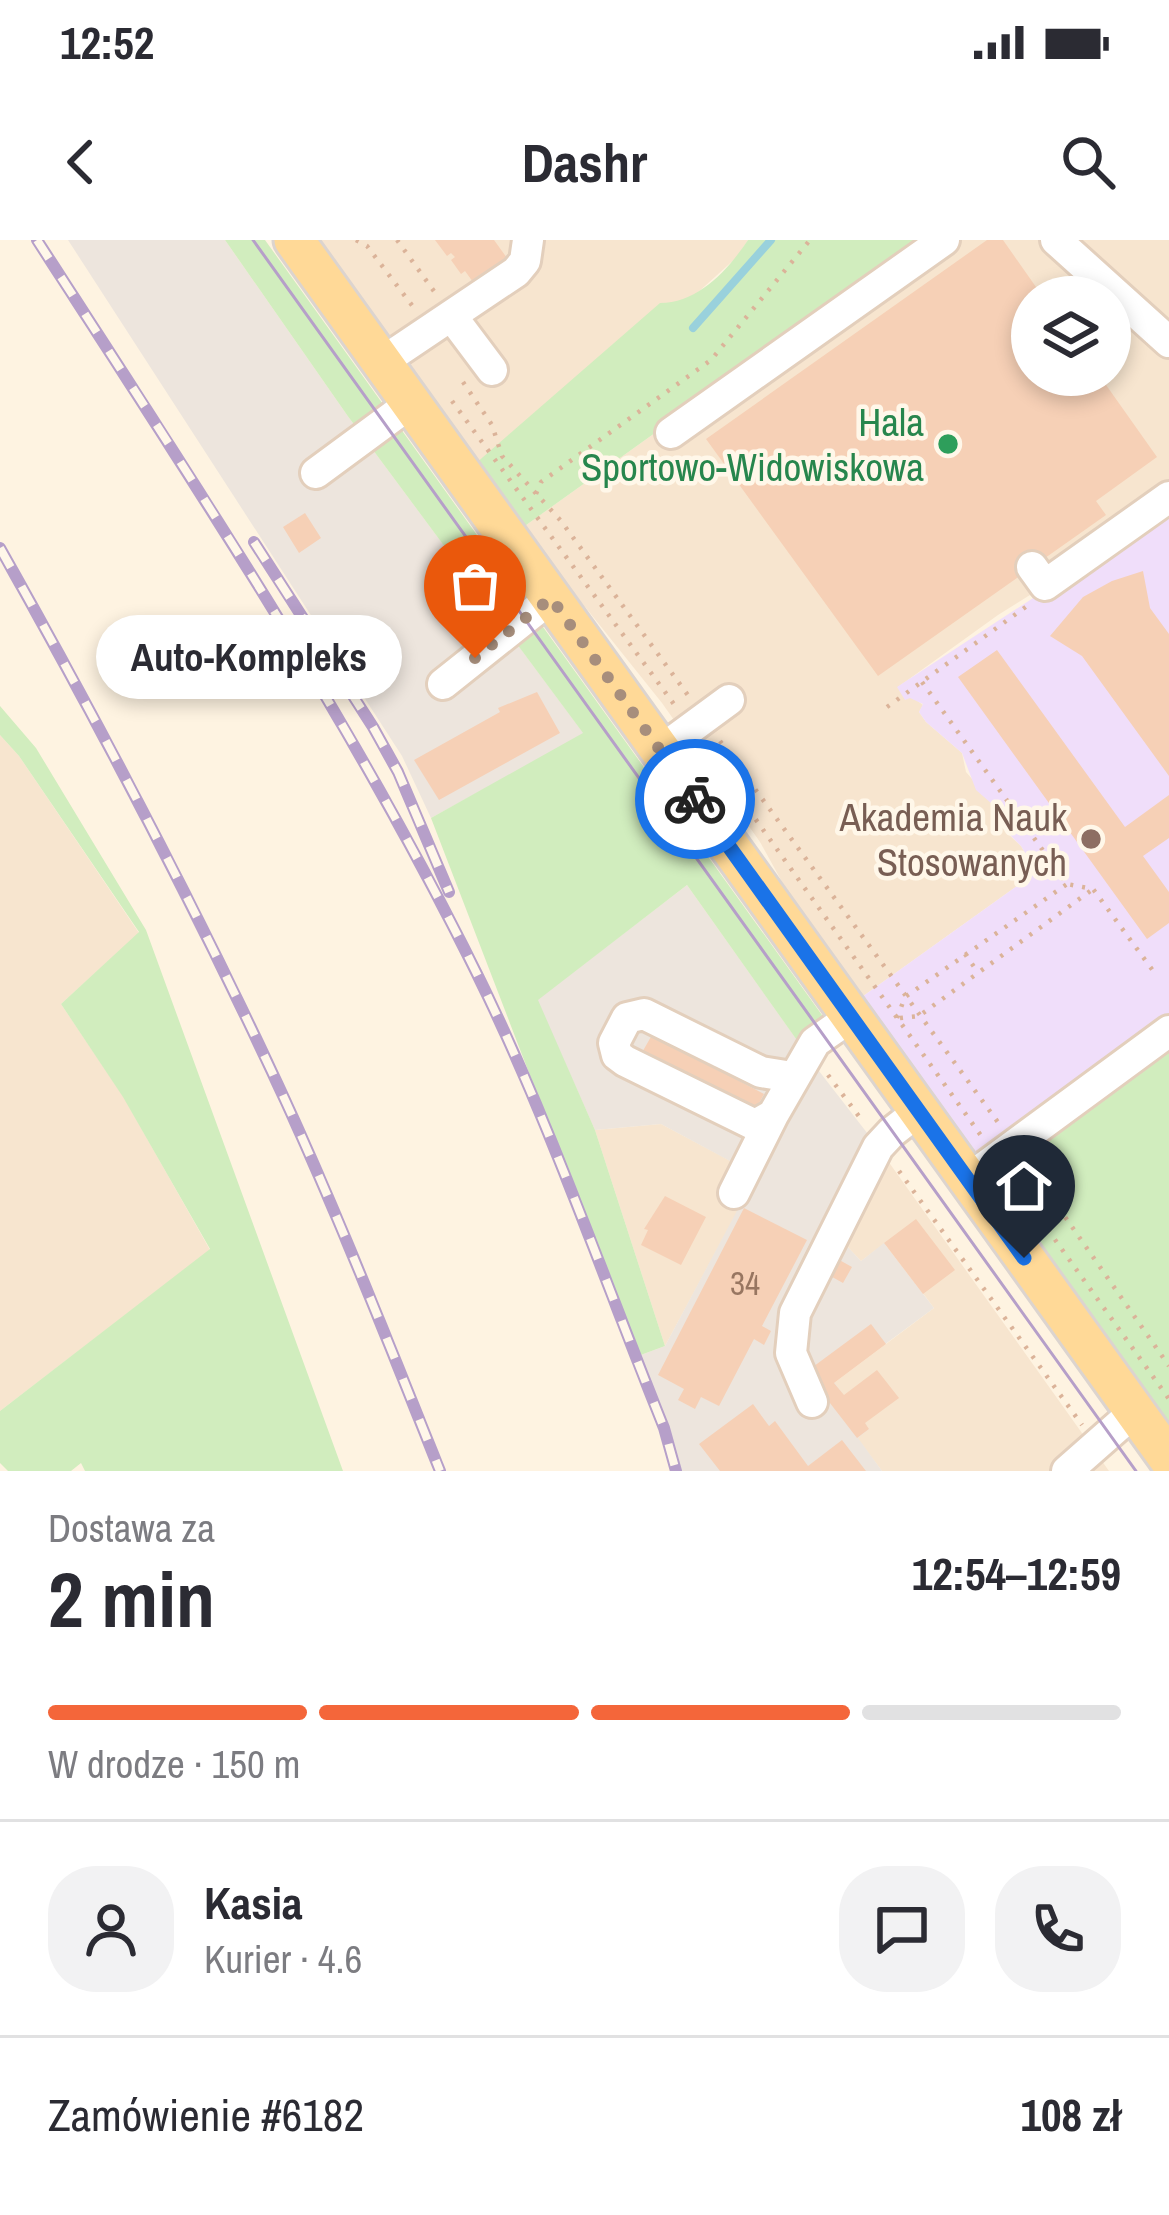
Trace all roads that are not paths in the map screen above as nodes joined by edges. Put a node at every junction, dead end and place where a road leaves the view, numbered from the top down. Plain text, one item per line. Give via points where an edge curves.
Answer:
1 (294, 240) edge
2 (528, 240) edge
3 (944, 240) edge
4 (1056, 240) edge
5 (442, 318) junction
6 (1169, 342) edge
7 (382, 362) junction
8 (492, 370) dead end
9 (430, 400) junction
10 (671, 434) dead end
11 (316, 473) dead end
12 (1169, 496) edge
13 (1032, 567) dead end
14 (551, 598) junction
15 (443, 684) dead end
16 (851, 1017) junction
17 (1169, 1031) edge
18 (807, 1071) junction
19 (919, 1112) junction
20 (773, 1115) junction
21 (992, 1160) junction
22 (734, 1192) dead end
23 (812, 1402) dead end
24 (1152, 1405) edge
25 (1169, 1459) edge
26 (1066, 1471) edge

1 - 7 main road
2 - 5 lane via 521,267
3 - 10 lane
4 - 6 lane
5 - 7 lane
5 - 8 lane
7 - 9 main road
9 - 11 lane
9 - 14 main road
12 - 13 lane via 1046,585
14 - 15 lane
14 - 16 main road via 696,724
16 - 18 lane via 815,1042
16 - 19 main road
17 - 21 lane
18 - 20 lane
18 - 20 lane via 761,1072 644,1014 619,1029 614,1049 625,1061 745,1123
19 - 21 main road
19 - 23 lane via 880,1145 795,1313 791,1353
20 - 22 lane
21 - 24 main road
24 - 25 main road
24 - 26 lane

